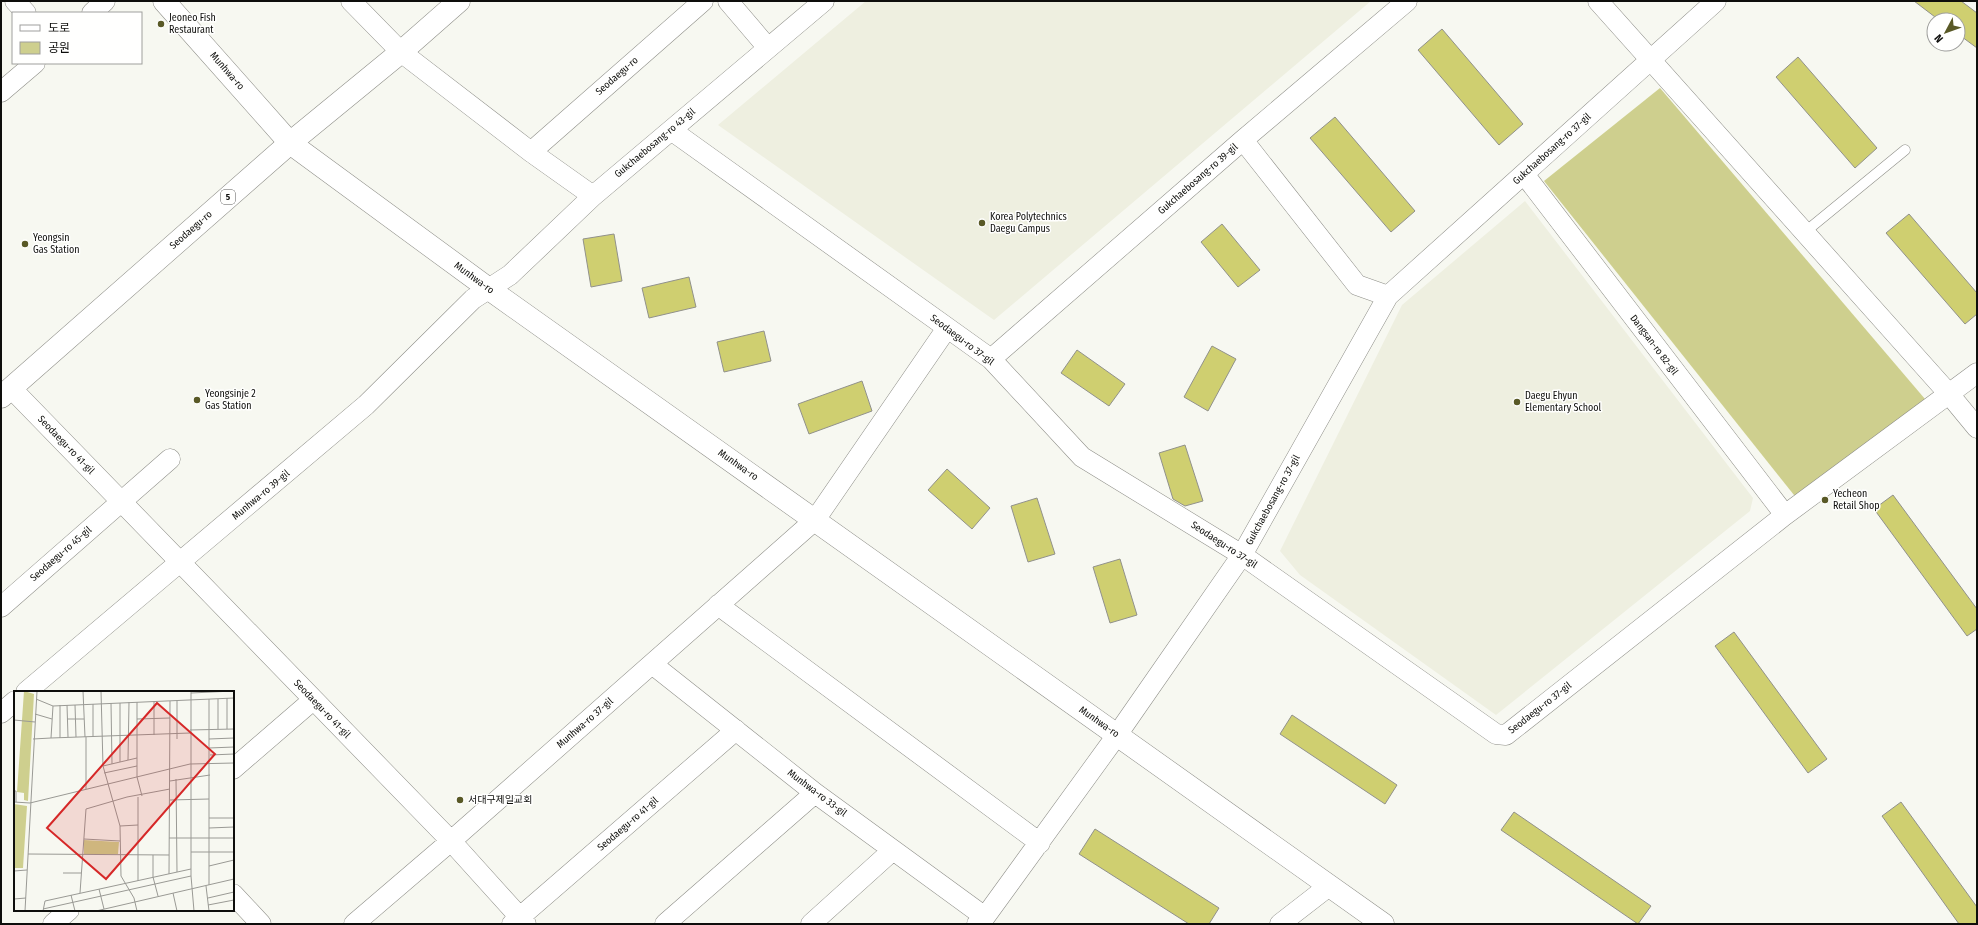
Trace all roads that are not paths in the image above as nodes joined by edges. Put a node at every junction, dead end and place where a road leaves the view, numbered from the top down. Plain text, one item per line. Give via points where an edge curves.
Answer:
1 (15, 1) edge
2 (105, 1) edge
3 (164, 1) edge
4 (350, 1) edge
5 (459, 1) edge
6 (703, 1) edge
7 (728, 1) edge
8 (824, 1) edge
9 (1407, 1) edge
10 (1598, 1) edge
11 (1716, 1) edge
12 (25, 12) edge
13 (93, 12) edge
14 (768, 48) junction
15 (402, 52) junction
16 (1651, 60) junction
17 (33, 64) edge
18 (1, 92) edge
19 (670, 130) junction
20 (1243, 140) junction
21 (290, 143) junction
22 (1905, 150) dead end
23 (530, 152) junction
24 (1524, 174) junction
25 (593, 196) junction
26 (1805, 232) junction
27 (489, 289) junction
28 (1388, 296) junction
29 (947, 328) junction
30 (991, 359) junction
31 (1977, 373) edge
32 (6, 393) edge
33 (1949, 394) junction
34 (1977, 428) edge
35 (170, 459) dead end
36 (122, 502) junction
37 (1785, 515) junction
38 (815, 520) junction
39 (1242, 555) junction
40 (180, 564) junction
41 (718, 605) junction
42 (1, 607) edge
43 (652, 664) junction
44 (36, 689) edge
45 (313, 700) junction
46 (14, 702) edge
47 (1, 713) edge
48 (736, 730) junction
49 (1118, 735) junction
50 (234, 768) edge
51 (815, 793) junction
52 (451, 842) junction
53 (1040, 843) junction
54 (893, 850) junction
55 (1329, 886) junction
56 (234, 895) edge
57 (68, 911) edge
58 (981, 920) edge
59 (520, 922) edge
60 (53, 924) edge
61 (261, 924) edge
62 (354, 924) edge
63 (664, 924) edge
64 (811, 924) edge
65 (1280, 924) edge
66 (1383, 924) edge

1 - 12 street
2 - 13 street
3 - 21 main road, Munhwa-ro
4 - 15 street
5 - 15 main road, Seodaegu-ro / 5
6 - 23 street, Seodaegu-ro
7 - 14 street
8 - 14 street, Gukchaebosang-ro 43-gil
9 - 20 street, Gukchaebosang-ro 39-gil
10 - 16 street
11 - 16 street, Gukchaebosang-ro 37-gil
14 - 19 street, Gukchaebosang-ro 43-gil
15 - 21 main road, Seodaegu-ro / 5
15 - 23 street
16 - 24 street, Gukchaebosang-ro 37-gil
16 - 26 street
17 - 18 street
19 - 25 street, Gukchaebosang-ro 43-gil
19 - 29 street, Seodaegu-ro 37-gil
20 - 28 street via 1357,285
20 - 30 street, Gukchaebosang-ro 39-gil
21 - 27 main road, Munhwa-ro
21 - 32 main road, Seodaegu-ro / 5
22 - 26 lane
23 - 25 street
24 - 28 street, Gukchaebosang-ro 37-gil
24 - 37 street, Dangsan-ro 82-gil
25 - 27 street, Gukchaebosang-ro 43-gil via 510,275
26 - 33 street
27 - 38 main road, Munhwa-ro
27 - 40 street, Munhwa-ro 39-gil via 474,299 366,405
28 - 39 street, Gukchaebosang-ro 37-gil
29 - 30 street, Seodaegu-ro 37-gil
29 - 38 street
30 - 39 street, Seodaegu-ro 37-gil via 1082,457
31 - 33 street, Seodaegu-ro 37-gil
32 - 36 street, Seodaegu-ro 41-gil
33 - 34 street
33 - 37 street, Seodaegu-ro 37-gil
35 - 36 street
36 - 40 street, Seodaegu-ro 41-gil
36 - 42 street, Seodaegu-ro 45-gil
37 - 39 street, Seodaegu-ro 37-gil via 1506,734 1496,734
38 - 41 street, Munhwa-ro 37-gil
38 - 49 main road, Munhwa-ro
39 - 49 street, Gukchaebosang-ro 37-gil
40 - 44 street, Munhwa-ro 39-gil
40 - 45 street, Seodaegu-ro 41-gil
41 - 43 street, Munhwa-ro 37-gil
41 - 53 street
43 - 48 street, Munhwa-ro 33-gil
43 - 52 street, Munhwa-ro 37-gil
45 - 50 street
45 - 52 street, Seodaegu-ro 41-gil
46 - 47 street
48 - 51 street, Munhwa-ro 33-gil
48 - 59 street, Seodaegu-ro 41-gil
49 - 53 street, Munhwa-ro 33-gil
49 - 55 main road, Munhwa-ro
51 - 54 street, Munhwa-ro 33-gil
51 - 63 street
52 - 59 street, Seodaegu-ro 41-gil
52 - 62 street, Munhwa-ro 37-gil
53 - 58 street, Munhwa-ro 33-gil
54 - 58 street, Munhwa-ro 33-gil
54 - 64 street
55 - 65 street
55 - 66 main road, Munhwa-ro
56 - 61 street
57 - 60 street

